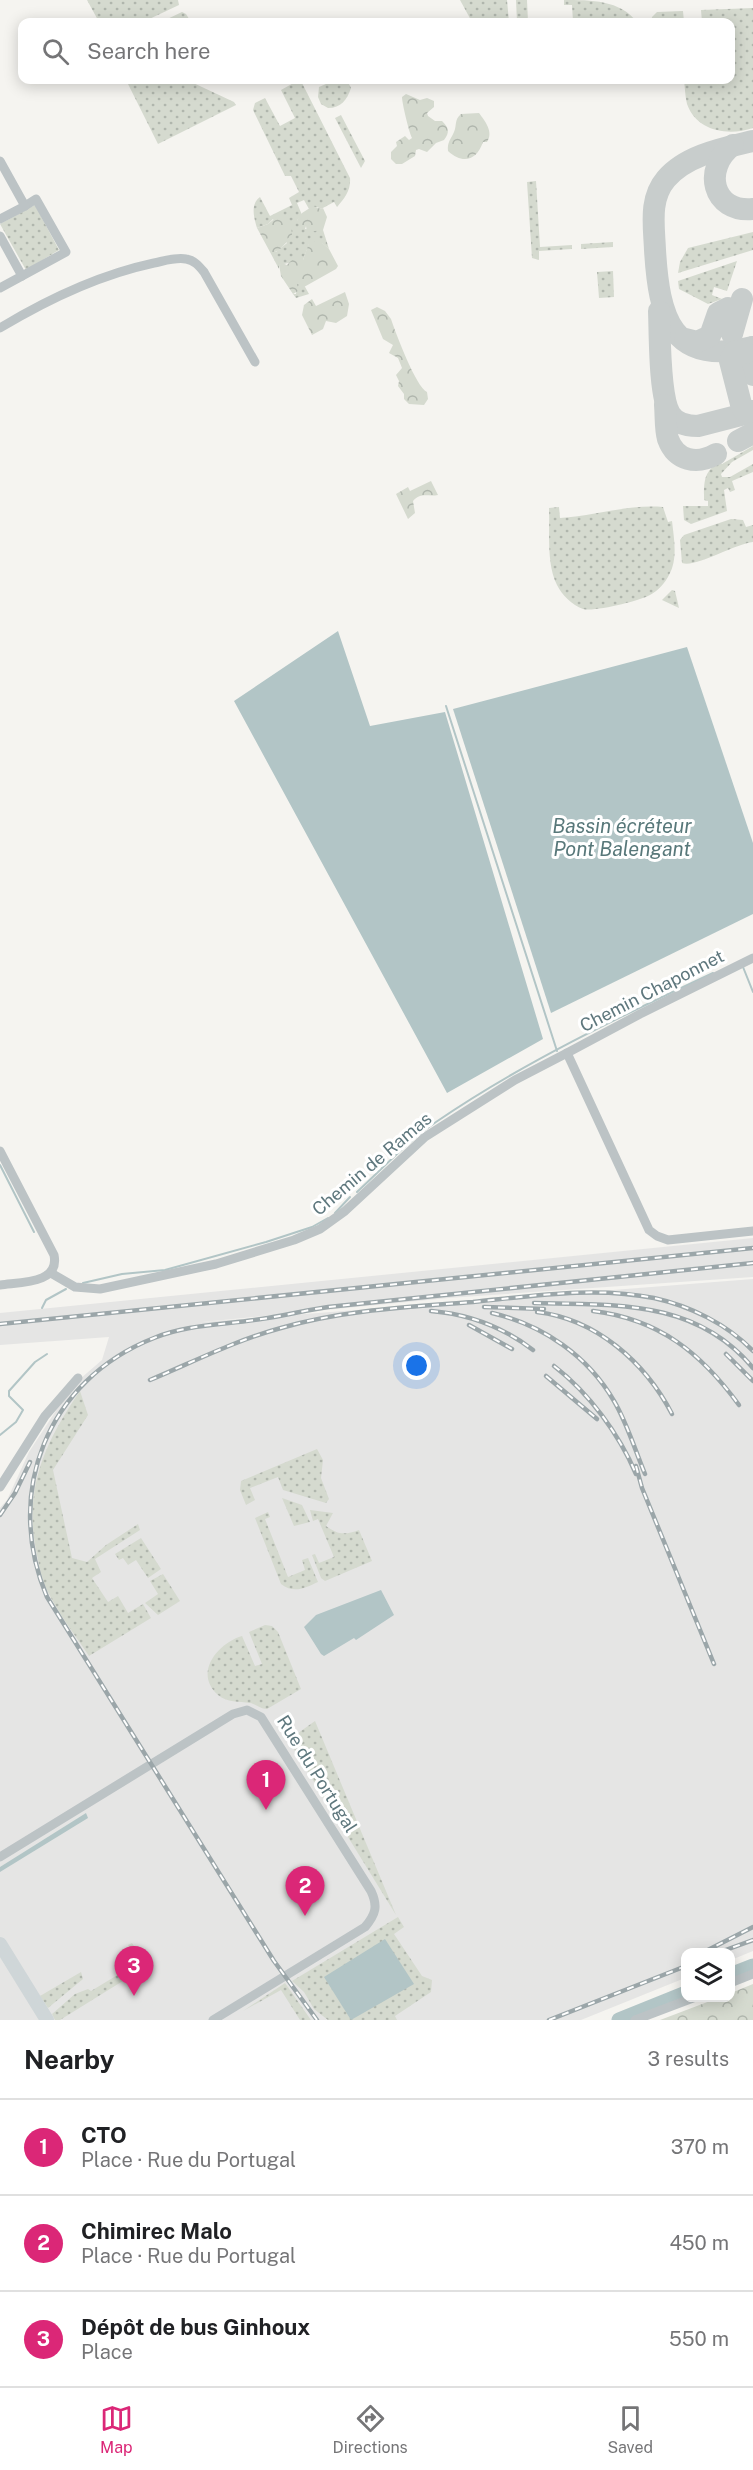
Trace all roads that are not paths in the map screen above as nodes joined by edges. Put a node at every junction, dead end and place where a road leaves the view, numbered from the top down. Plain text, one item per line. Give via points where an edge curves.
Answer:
1 (0, 161) edge
2 (25, 206) junction
3 (1, 217) edge
4 (0, 236) edge
5 (22, 276) junction
6 (0, 287) edge
7 (0, 328) edge
8 (255, 362) dead end
9 (753, 958) edge
10 (567, 1053) junction
11 (0, 1151) edge
12 (753, 1231) edge
13 (51, 1273) junction
14 (0, 1285) edge
15 (78, 1378) dead end
16 (0, 1486) edge
17 (0, 1857) edge
18 (0, 1944) edge
19 (753, 1974) edge
20 (735, 1981) edge
21 (682, 2002) edge
22 (47, 2020) edge
23 (213, 2020) edge
24 (635, 2020) edge

1 - 2 street
2 - 3 street
2 - 5 street via 36,199 66,252
4 - 5 street
5 - 6 street
7 - 8 street via 38,305 93,281 140,266 185,259 196,262 204,272
9 - 10 street, Chemin Chaponnet
10 - 12 street via 649,1230 668,1240
10 - 13 street, Chemin de Ramas via 515,1080 425,1137 320,1229 216,1264 100,1289 75,1287
11 - 13 street via 54,1255
13 - 14 street via 33,1281
15 - 16 street via 45,1416
17 - 23 street, Rue du Portugal via 233,1714 247,1710 261,1717 371,1891 376,1910 365,1927
18 - 22 street
19 - 20 street
21 - 24 street

